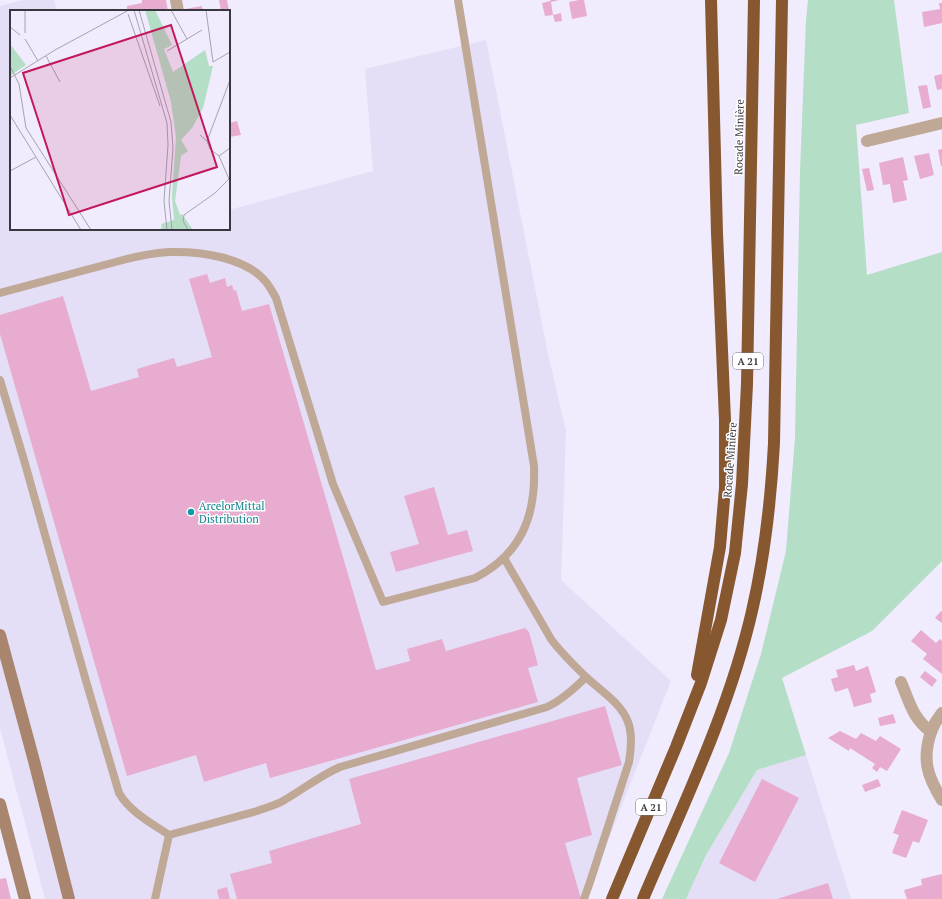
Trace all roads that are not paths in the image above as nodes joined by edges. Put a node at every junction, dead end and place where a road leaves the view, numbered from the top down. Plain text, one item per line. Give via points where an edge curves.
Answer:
1 (176, 0) edge
2 (458, 0) edge
3 (711, 0) edge
4 (754, 0) edge
5 (782, 0) edge
6 (178, 10) edge
7 (942, 123) edge
8 (867, 141) dead end
9 (0, 293) edge
10 (0, 380) edge
11 (504, 558) junction
12 (0, 635) edge
13 (586, 678) junction
14 (901, 682) dead end
15 (942, 713) edge
16 (689, 715) junction
17 (931, 732) junction
18 (942, 800) edge
19 (0, 804) edge
20 (168, 835) junction
21 (25, 899) edge
22 (69, 899) edge
23 (155, 899) edge
24 (584, 899) edge
25 (612, 899) edge
26 (643, 899) edge

1 - 6 street
2 - 11 lane via 534,466 534,496 527,521 513,548
3 - 16 highway via 725,488 718,566
4 - 16 highway, Rocade Minière / A 21 via 747,384 739,519 735,553 721,620
5 - 26 highway, A 21 via 774,443 770,507 762,559 752,611 728,691 710,741
7 - 8 street
9 - 11 lane via 153,254 194,253 222,258 252,270 266,282 276,298 333,484 384,602 475,578 495,567
10 - 20 lane via 119,793 132,810
11 - 13 lane via 550,639
12 - 22 main road
13 - 20 lane via 567,695 547,707 340,767 281,802
13 - 24 lane via 620,708 629,724 631,744 626,773
14 - 17 street via 913,713
15 - 17 street
16 - 25 highway, Rocade Minière / A 21
17 - 18 street via 927,744 926,764
19 - 21 main road
20 - 23 lane

